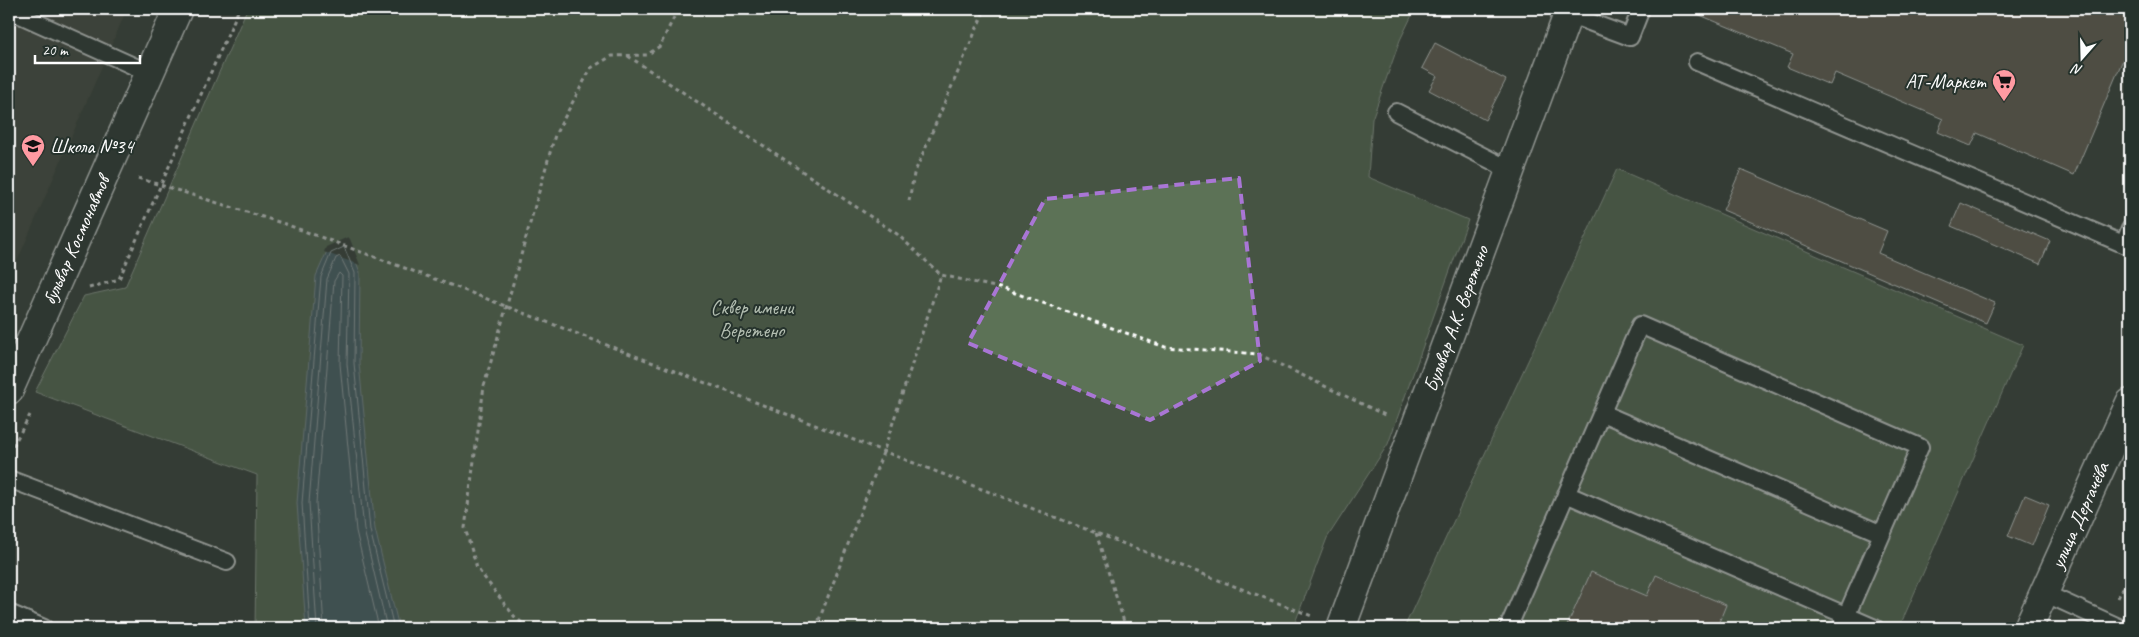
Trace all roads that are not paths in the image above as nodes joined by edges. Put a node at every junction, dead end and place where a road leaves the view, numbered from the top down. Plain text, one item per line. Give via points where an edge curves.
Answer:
1 (178, 9) edge
2 (1640, 9) edge
3 (9, 10) edge
4 (1569, 11) edge
5 (1697, 62) dead end
6 (149, 72) junction
7 (1396, 112) dead end
8 (1510, 170) junction
9 (2128, 240) edge
10 (9, 390) edge
11 (2130, 403) edge
12 (1602, 413) junction
13 (9, 479) edge
14 (1566, 494) junction
15 (1882, 534) junction
16 (227, 562) dead end
17 (2044, 593) junction
18 (9, 613) edge
19 (1844, 622) edge
20 (44, 628) edge
21 (1341, 628) edge
22 (1508, 628) edge
23 (1875, 628) edge
24 (2028, 628) edge
25 (2121, 628) edge

1 - 6 street, бульвар Космонавтов
2 - 4 lane via 1630,37
3 - 6 lane
4 - 8 street, Бульвар А.К. Веретено
5 - 9 lane
6 - 10 street, бульвар Космонавтов
7 - 8 lane
8 - 21 street, Бульвар А.К. Веретено
11 - 17 street, улица Дергачёва
12 - 14 lane
12 - 15 lane
12 - 15 lane via 1640,325 1920,447
13 - 16 lane
14 - 19 lane
14 - 22 lane
15 - 19 lane
17 - 24 street, улица Дергачёва
17 - 25 lane
18 - 20 lane
19 - 23 lane

